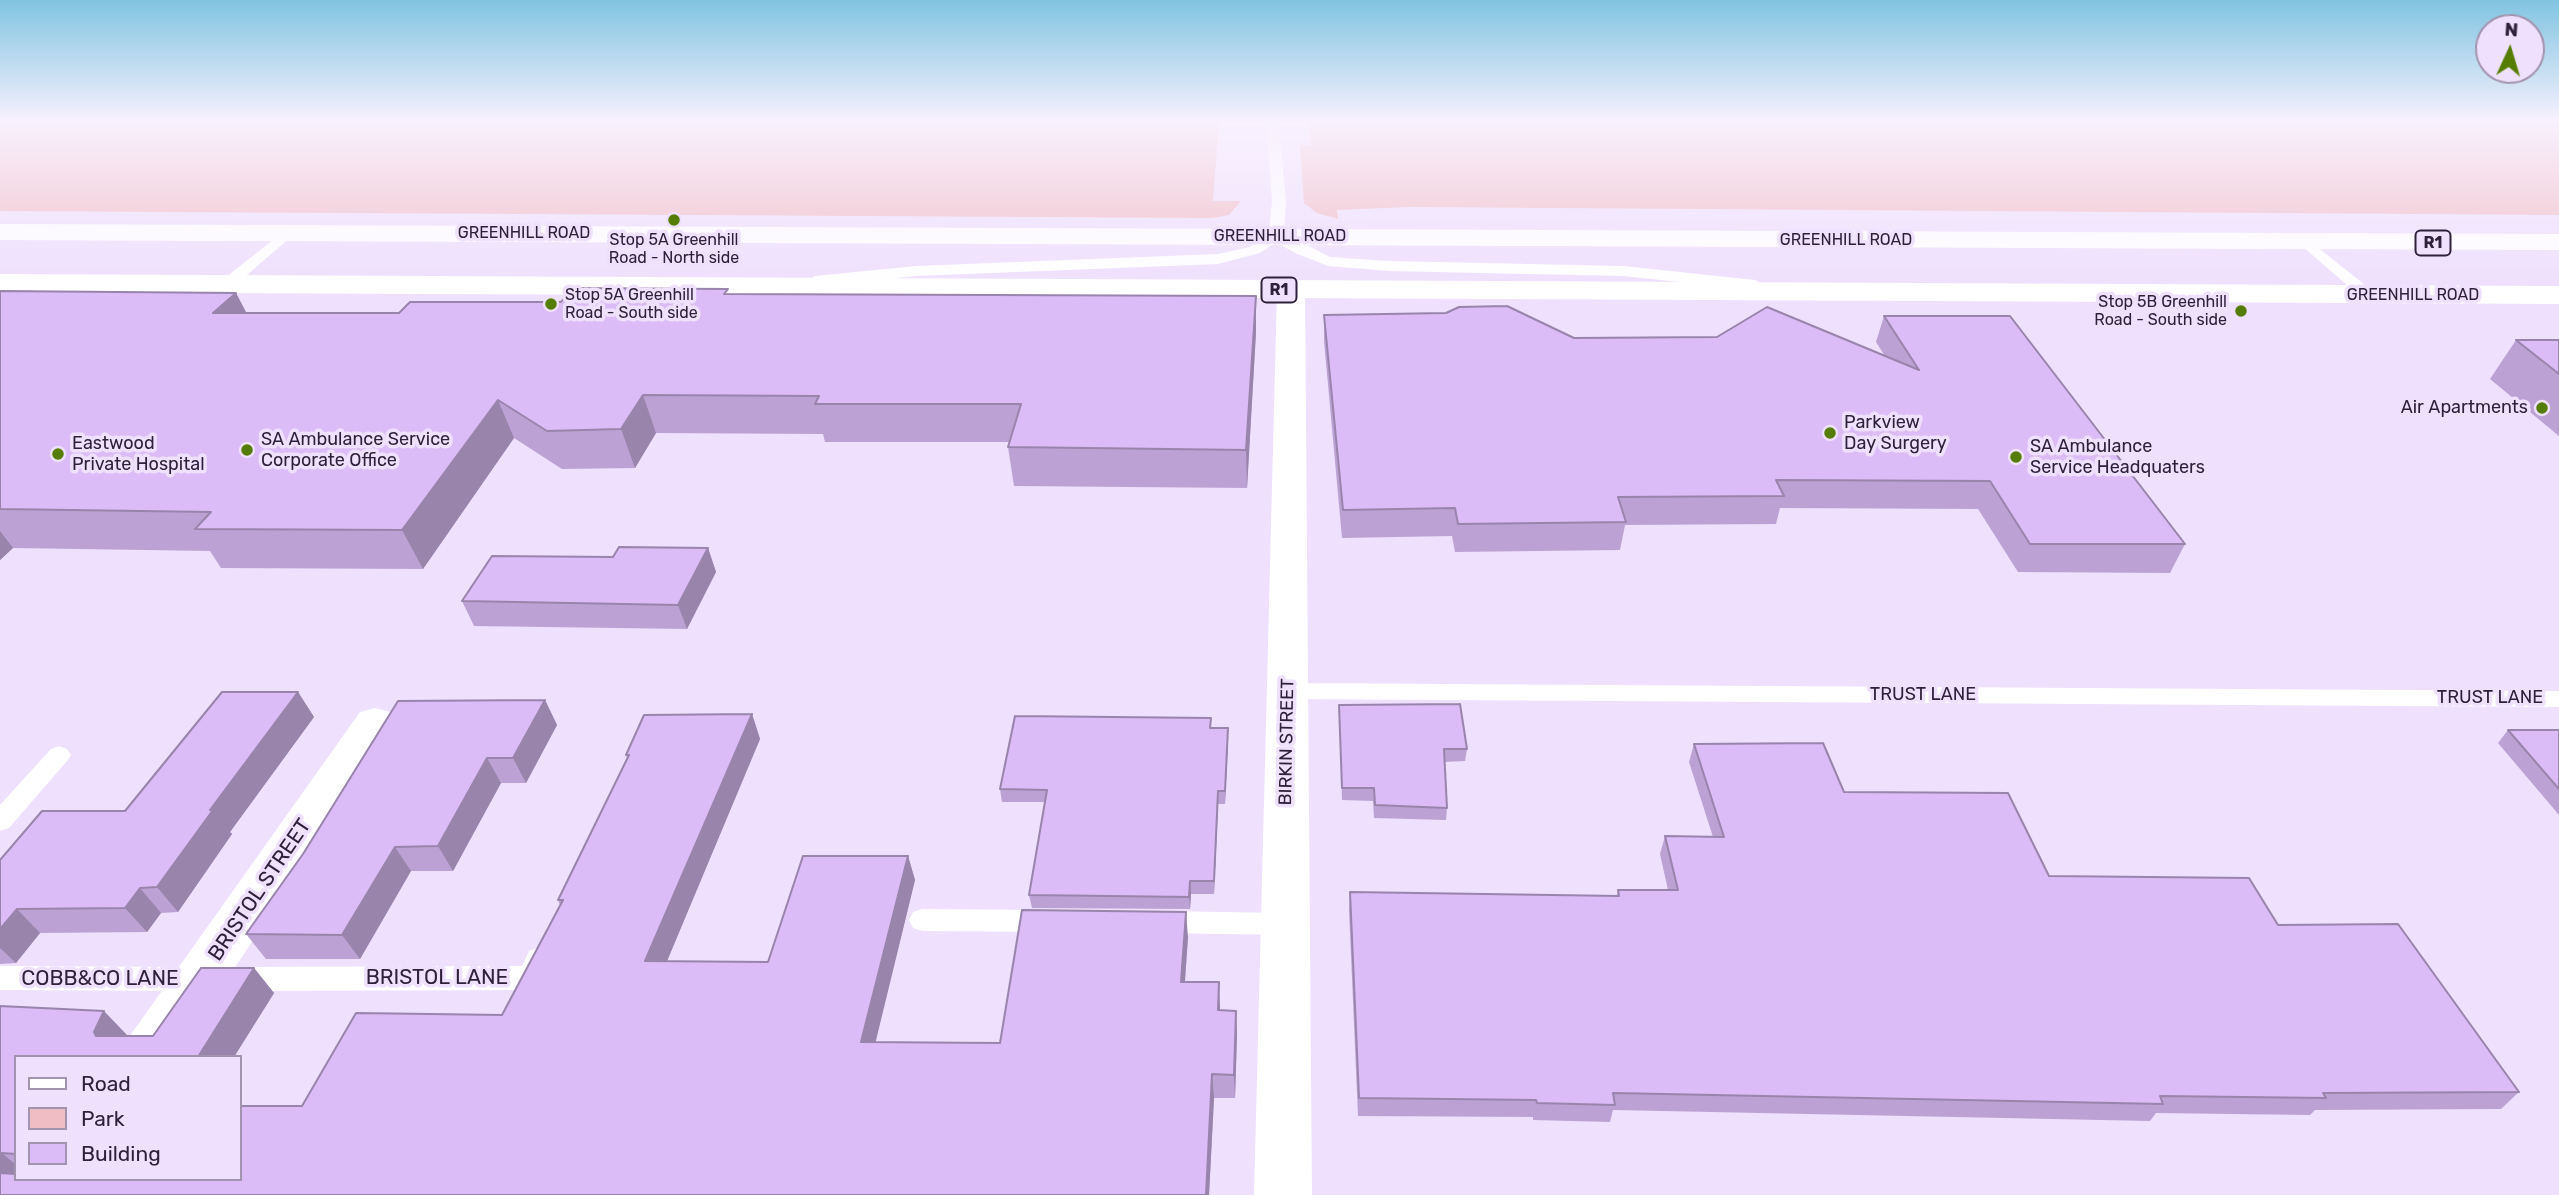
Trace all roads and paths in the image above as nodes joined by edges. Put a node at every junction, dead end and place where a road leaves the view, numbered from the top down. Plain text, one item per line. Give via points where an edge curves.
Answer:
1 (1277, 178) edge
2 (0, 232) edge
3 (288, 233) junction
4 (1276, 235) junction
5 (2559, 242) edge
6 (2307, 243) junction
7 (0, 283) edge
8 (227, 284) junction
9 (752, 287) junction
10 (1291, 290) junction
11 (1823, 292) junction
12 (2368, 295) junction
13 (2559, 295) edge
14 (1288, 691) junction
15 (2559, 699) edge
16 (375, 723) dead end
17 (59, 755) dead end
18 (0, 821) edge
19 (922, 920) dead end
20 (1071, 921) edge
21 (1138, 922) edge
22 (1286, 924) junction
23 (547, 941) edge
24 (0, 978) edge
25 (199, 979) junction
26 (147, 1055) edge
27 (1283, 1195) edge

1 - 4 lane
2 - 3 main road, GREENHILL ROAD / R1
3 - 4 main road, GREENHILL ROAD / R1
3 - 8 lane
4 - 6 main road, GREENHILL ROAD / R1
4 - 9 lane via 1255,250 1218,259 916,271
4 - 11 lane via 1328,261 1623,271
5 - 6 main road, GREENHILL ROAD / R1
6 - 12 lane
7 - 8 main road, GREENHILL ROAD / R1
8 - 9 main road, GREENHILL ROAD / R1
9 - 10 main road, GREENHILL ROAD / R1
10 - 11 main road, GREENHILL ROAD / R1
10 - 14 main road, BIRKIN STREET
11 - 12 main road, GREENHILL ROAD / R1
12 - 13 main road, GREENHILL ROAD / R1
14 - 15 lane, TRUST LANE
14 - 22 main road, BIRKIN STREET
16 - 25 main road, BRISTOL STREET
17 - 18 lane
19 - 20 lane
21 - 22 lane
22 - 27 main road, BIRKIN STREET
23 - 25 lane, BRISTOL LANE via 530,978
24 - 25 lane, COBB&CO LANE
25 - 26 main road, BRISTOL STREET

